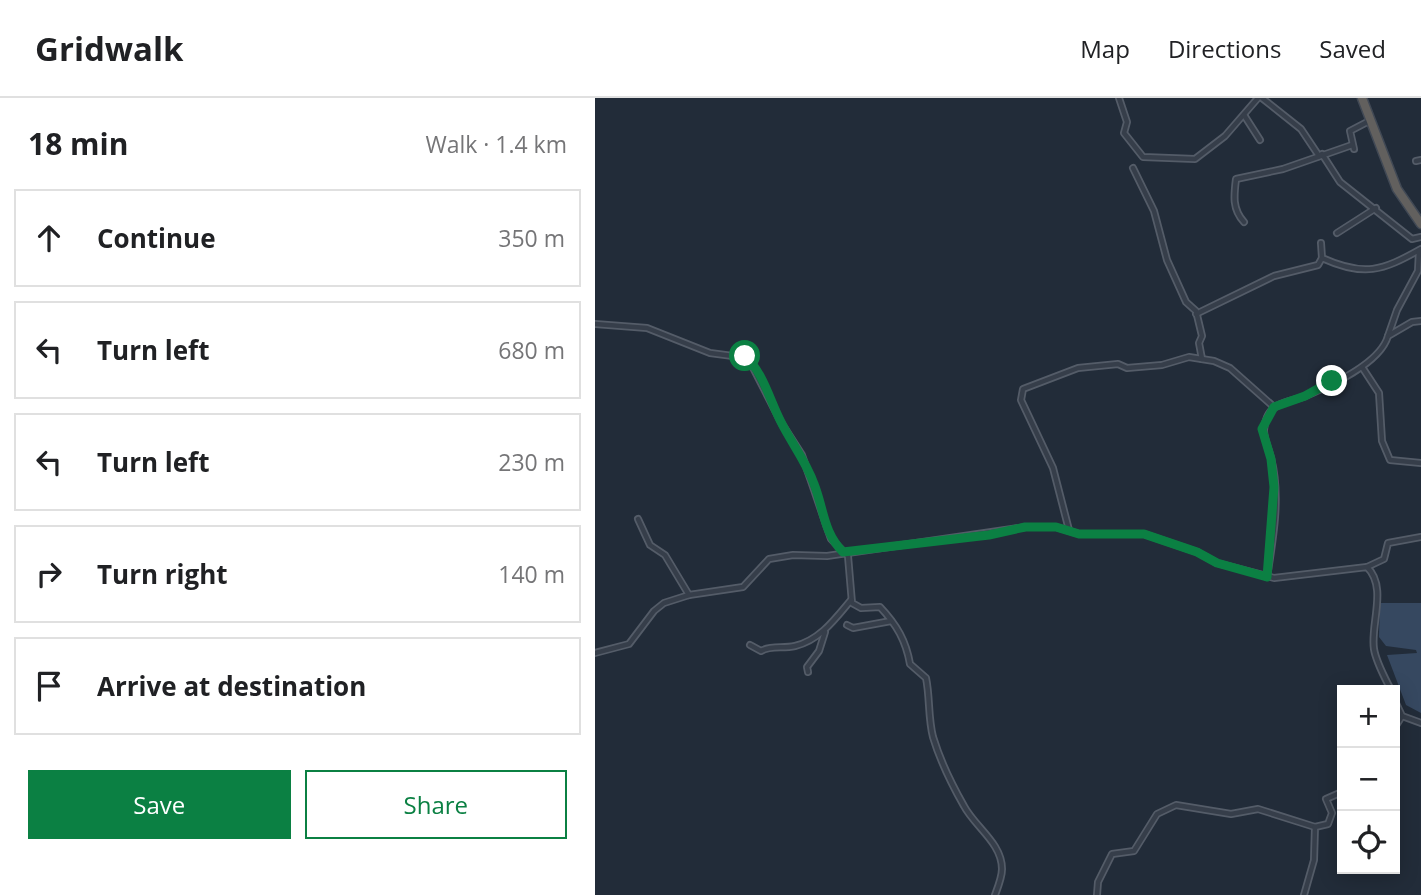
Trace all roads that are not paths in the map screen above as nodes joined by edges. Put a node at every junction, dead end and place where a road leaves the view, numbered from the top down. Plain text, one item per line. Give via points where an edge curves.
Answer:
1 (1119, 98) edge
2 (1260, 98) edge
3 (1362, 98) edge
4 (1244, 115) junction
5 (1372, 120) junction
6 (1260, 141) dead end
7 (1320, 155) junction
8 (1133, 169) dead end
9 (1376, 208) junction
10 (1244, 222) dead end
11 (1421, 224) edge
12 (1337, 233) dead end
13 (1421, 237) edge
14 (1321, 243) dead end
15 (1420, 250) edge
16 (1322, 258) junction
17 (1196, 314) junction
18 (1421, 321) edge
19 (595, 324) edge
20 (1388, 336) junction
21 (1202, 359) junction
22 (1362, 367) junction
23 (1274, 407) junction
24 (1421, 463) edge
25 (638, 519) dead end
26 (1069, 530) junction
27 (1421, 537) edge
28 (843, 552) junction
29 (1367, 568) junction
30 (1267, 577) junction
31 (689, 595) junction
32 (851, 599) junction
33 (891, 621) junction
34 (847, 625) dead end
35 (825, 632) junction
36 (750, 645) dead end
37 (595, 653) edge
38 (808, 672) dead end
39 (1389, 685) edge
40 (1400, 712) edge
41 (1402, 716) junction
42 (1400, 719) edge
43 (1421, 723) edge
44 (1337, 794) edge
45 (1315, 827) junction
46 (995, 895) edge
47 (1097, 895) edge
48 (1304, 895) edge

1 - 4 street via 1126,122 1124,133 1143,157 1195,159
2 - 4 street
2 - 7 street via 1301,129
3 - 5 highway
4 - 6 street
5 - 7 street via 1350,131 1353,147
5 - 11 highway via 1397,189
7 - 9 street via 1340,181
7 - 10 street via 1236,179 1233,198
8 - 17 street via 1154,211 1167,260
9 - 12 street
9 - 13 street via 1412,239
14 - 16 street
15 - 16 street via 1361,272
15 - 20 street via 1417,271
16 - 17 street via 1318,265 1274,276
17 - 21 street
18 - 20 street
19 - 28 street via 647,328 711,353 748,358 802,455 831,539
20 - 22 street via 1384,349
21 - 23 street via 1230,368
21 - 26 street via 1189,357 1127,368 1118,364 1078,368 1023,389 1021,400 1053,468
22 - 23 street
22 - 24 street via 1380,393 1382,440 1390,460
23 - 30 street via 1262,429 1274,487
25 - 31 street via 650,545 665,555
26 - 28 street via 1025,527
26 - 30 street via 1144,534
27 - 29 street via 1388,543 1384,559
28 - 31 street via 769,559 743,587
28 - 32 street via 848,556
29 - 30 street via 1325,570 1285,579
29 - 39 street via 1374,578 1376,596 1374,648
31 - 37 street via 654,611 629,644
32 - 33 street via 855,607 880,607
32 - 35 street
33 - 34 street via 853,628
33 - 46 street via 907,643 909,664 926,678 933,736 963,806 979,832 992,840 1001,861
35 - 36 street via 785,648 761,652
35 - 38 street
40 - 41 street
41 - 42 street
41 - 43 street
44 - 45 street via 1326,799 1332,813 1328,824
45 - 47 street via 1258,809 1231,814 1167,807 1157,814 1134,851 1112,853
45 - 48 street via 1314,860

